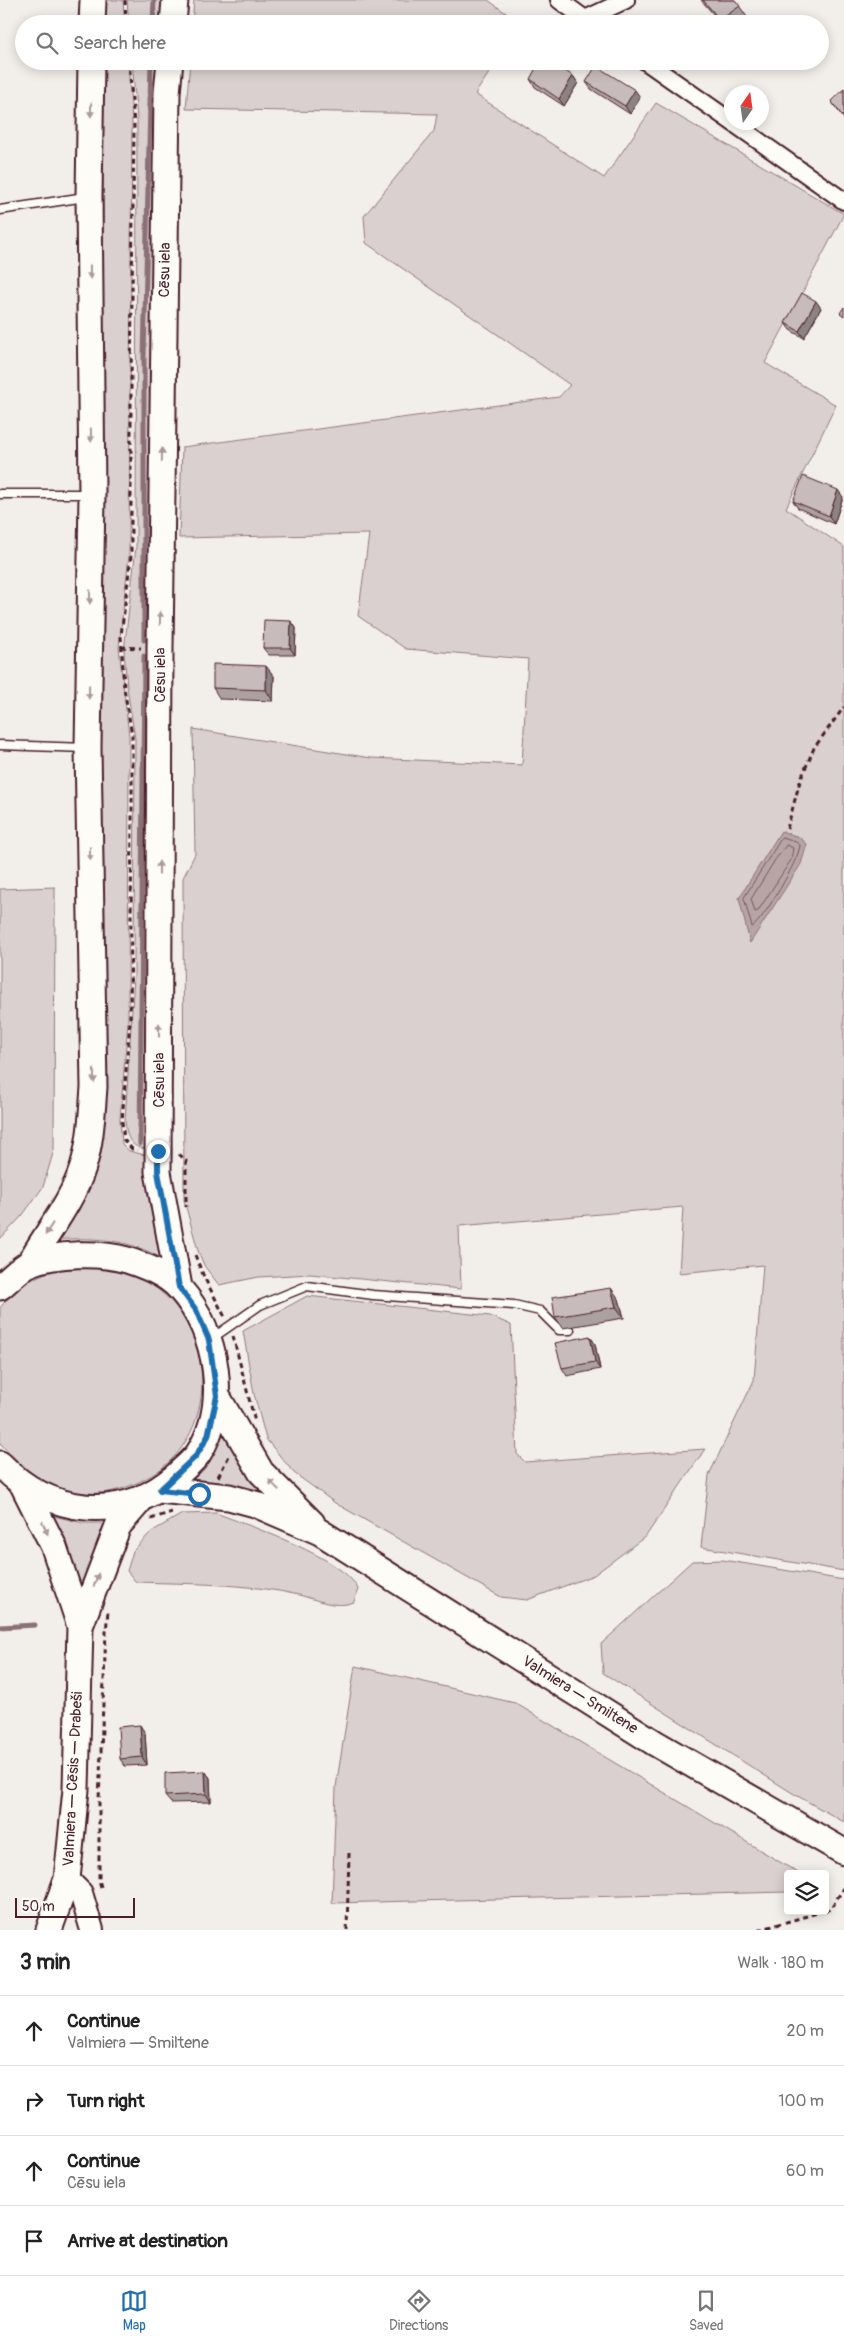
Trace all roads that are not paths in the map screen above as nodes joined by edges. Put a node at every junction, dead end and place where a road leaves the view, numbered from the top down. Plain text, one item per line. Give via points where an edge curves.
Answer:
1 (93, 0) edge
2 (175, 0) edge
3 (559, 0) edge
4 (626, 0) edge
5 (92, 15) edge
6 (174, 15) edge
7 (580, 15) edge
8 (600, 15) edge
9 (91, 70) edge
10 (169, 70) edge
11 (658, 70) edge
12 (724, 116) edge
13 (743, 130) edge
14 (89, 196) junction
15 (844, 201) edge
16 (0, 210) edge
17 (0, 494) edge
18 (92, 494) junction
19 (0, 745) edge
20 (88, 748) junction
21 (29, 1264) junction
22 (0, 1287) edge
23 (179, 1287) junction
24 (570, 1330) dead end
25 (220, 1335) junction
26 (217, 1396) junction
27 (0, 1464) edge
28 (23, 1485) junction
29 (151, 1494) junction
30 (320, 1532) junction
31 (80, 1626) junction
32 (844, 1852) edge
33 (67, 1879) junction
34 (49, 1930) edge
35 (92, 1930) edge

1 - 5 main road
2 - 6 main road
3 - 7 street
4 - 8 street
9 -> 14 main road
23 -> 10 main road, Cēsu iela via 158,1172 160,649
11 - 12 street
13 - 15 street
14 - 16 lane
14 -> 18 main road
17 - 18 lane
18 -> 20 main road
19 - 20 lane
20 -> 21 main road via 94,1087 91,1128 82,1168 72,1191
21 - 22 main road
21 - 23 main road via 68,1255 113,1256 148,1267
23 - 25 main road
24 - 25 lane via 559,1330 540,1311 514,1305 410,1298 307,1286 260,1305
25 - 26 main road
26 - 29 main road via 208,1436 196,1456
30 -> 26 main road, Valmiera — Smiltene via 261,1472
27 - 28 main road
28 - 29 main road via 66,1504 90,1508 116,1506
28 -> 31 main road via 54,1547
29 - 30 main road, Valmiera — Smiltene via 229,1497 255,1504
31 -> 29 main road via 118,1526
30 - 32 main road, Valmiera — Smiltene via 655,1743
31 - 33 main road, Valmiera — Cēsis — Drabeši via 76,1789
33 - 34 main road, Valmiera — Cēsis — Drabeši
33 - 35 main road via 81,1893

